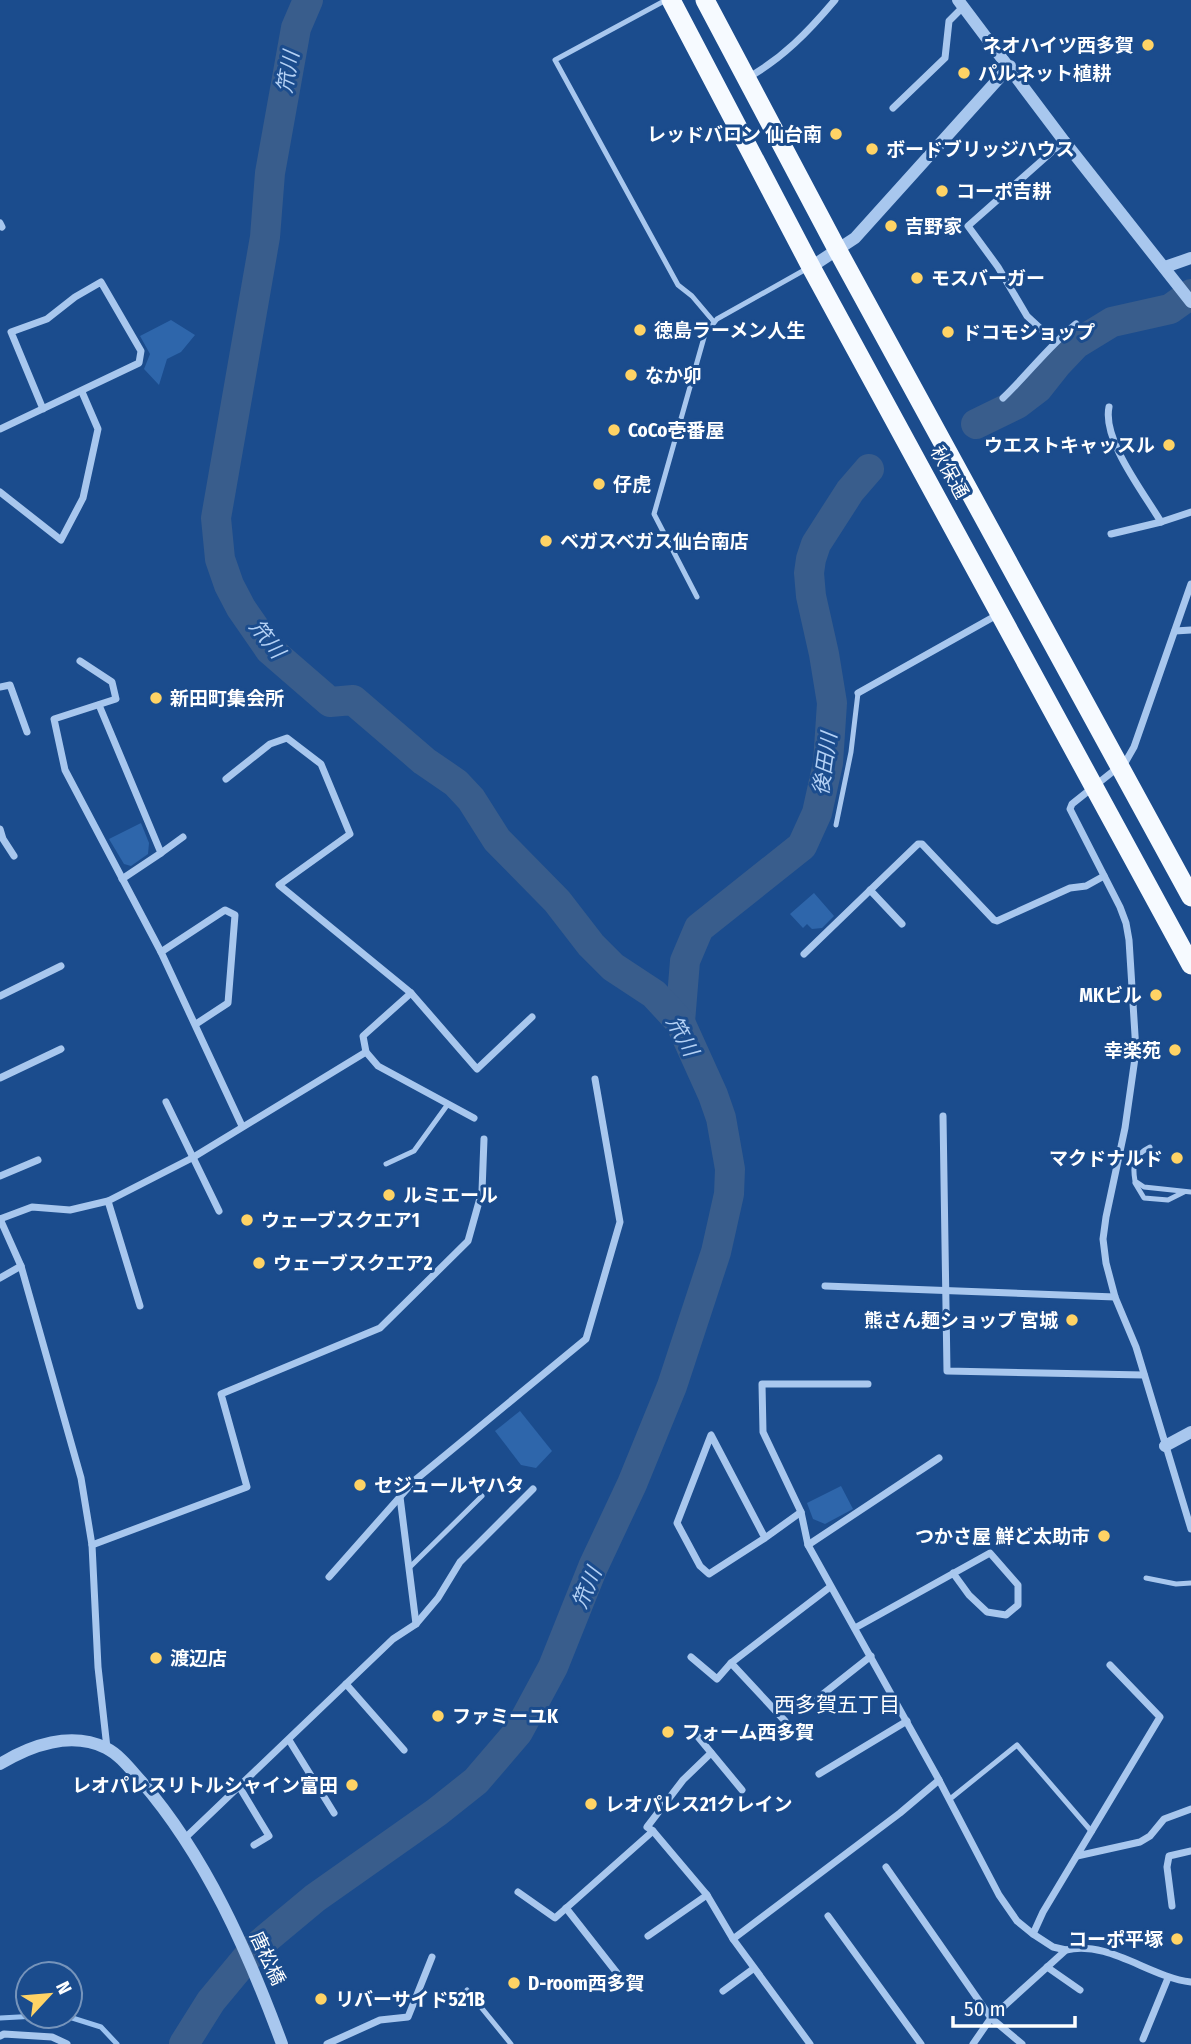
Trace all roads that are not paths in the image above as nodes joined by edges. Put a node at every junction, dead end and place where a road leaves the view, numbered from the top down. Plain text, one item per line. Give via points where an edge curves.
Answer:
1 (669, 0) edge
2 (705, 0) edge
3 (835, 0) edge
4 (961, 3) edge
5 (1010, 66) junction
6 (747, 79) junction
7 (893, 108) dead end
8 (1064, 141) junction
9 (838, 251) junction
10 (1191, 258) edge
11 (811, 267) junction
12 (1165, 267) junction
13 (1191, 302) edge
14 (714, 323) junction
15 (1076, 324) dead end
16 (1054, 341) junction
17 (82, 392) junction
18 (1003, 398) dead end
19 (1109, 407) dead end
20 (43, 409) junction
21 (0, 429) edge
22 (0, 492) edge
23 (1191, 512) edge
24 (1161, 522) junction
25 (1111, 534) dead end
26 (1191, 584) edge
27 (697, 597) dead end
28 (1001, 613) junction
29 (1191, 630) edge
30 (1175, 631) junction
31 (80, 661) dead end
32 (0, 687) edge
33 (858, 693) joint
34 (99, 705) junction
35 (27, 732) dead end
36 (1120, 767) junction
37 (226, 779) dead end
38 (1095, 787) junction
39 (836, 825) dead end
40 (0, 829) edge
41 (183, 837) dead end
42 (161, 853) junction
43 (14, 856) dead end
44 (1104, 876) junction
45 (122, 879) junction
46 (870, 890) junction
47 (1191, 897) edge
48 (902, 924) dead end
49 (161, 952) junction
50 (804, 954) dead end
51 (1191, 965) edge
52 (61, 966) dead end
53 (411, 993) junction
54 (0, 996) edge
55 (532, 1017) dead end
56 (196, 1024) junction
57 (61, 1049) dead end
58 (366, 1052) junction
59 (0, 1078) edge
60 (594, 1079) dead end
61 (166, 1102) dead end
62 (448, 1104) junction
63 (943, 1116) dead end
64 (474, 1118) dead end
65 (242, 1126) junction
66 (484, 1139) dead end
67 (1150, 1147) dead end
68 (192, 1157) junction
69 (38, 1160) dead end
70 (386, 1164) dead end
71 (0, 1176) edge
72 (1135, 1181) junction
73 (1188, 1192) edge
74 (108, 1201) junction
75 (219, 1211) dead end
76 (0, 1219) edge
77 (20, 1266) junction
78 (0, 1278) edge
79 (825, 1286) dead end
80 (944, 1290) junction
81 (1115, 1297) junction
82 (140, 1306) dead end
83 (1144, 1375) junction
84 (868, 1384) dead end
85 (1191, 1432) edge
86 (1165, 1446) junction
87 (939, 1458) dead end
88 (533, 1489) dead end
89 (482, 1496) dead end
90 (400, 1497) junction
91 (801, 1511) junction
92 (1191, 1529) edge
93 (765, 1538) junction
94 (92, 1545) junction
95 (808, 1545) junction
96 (409, 1568) junction
97 (953, 1573) junction
98 (329, 1577) dead end
99 (1146, 1578) dead end
100 (1191, 1583) edge
101 (830, 1587) junction
102 (416, 1623) junction
103 (855, 1628) junction
104 (871, 1656) junction
105 (691, 1657) dead end
106 (732, 1663) junction
107 (1110, 1665) dead end
108 (346, 1684) junction
109 (818, 1698) dead end
110 (785, 1721) dead end
111 (907, 1721) junction
112 (694, 1732) dead end
113 (289, 1740) junction
114 (107, 1748) junction
115 (404, 1750) dead end
116 (711, 1753) junction
117 (0, 1764) edge
118 (819, 1774) dead end
119 (940, 1780) junction
120 (240, 1788) junction
121 (742, 1790) dead end
122 (950, 1799) junction
123 (1191, 1809) edge
124 (334, 1813) dead end
125 (653, 1831) junction
126 (1092, 1832) junction
127 (184, 1839) junction
128 (254, 1845) dead end
129 (1191, 1851) edge
130 (1077, 1856) junction
131 (886, 1867) dead end
132 (518, 1892) dead end
133 (707, 1895) junction
134 (1172, 1906) dead end
135 (566, 1908) junction
136 (828, 1916) dead end
137 (1033, 1934) junction
138 (648, 1936) dead end
139 (733, 1939) junction
140 (1066, 1950) junction
141 (432, 1957) dead end
142 (1047, 1967) junction
143 (753, 1969) junction
144 (617, 1973) dead end
145 (1168, 1978) junction
146 (1191, 1982) edge
147 (467, 1990) dead end
148 (1080, 1990) dead end
149 (723, 1991) dead end
150 (991, 2018) junction
151 (0, 2036) edge
152 (1143, 2039) dead end
153 (344, 2041) edge
154 (67, 2044) edge
155 (282, 2044) edge
156 (327, 2044) edge
157 (511, 2044) edge
158 (810, 2044) edge
159 (921, 2044) edge
160 (973, 2044) edge
161 (1022, 2044) edge

1 - 11 highway, 秋保通
1 - 14 lane via 555,60 678,285
2 - 6 highway, 秋保通
3 - 6 street via 770,66
4 - 5 street
4 - 7 street via 949,21 945,58
5 - 8 street
5 - 9 street via 855,238
6 - 9 highway, 秋保通
8 - 12 street
8 - 16 street via 968,226 1027,316
9 - 11 street
9 - 36 highway, 秋保通
10 - 12 street
11 - 14 lane
11 - 28 highway, 秋保通
12 - 13 street
14 - 27 lane via 705,334 654,514
15 - 16 street
16 - 18 street
17 - 20 street
17 - 20 street via 139,363 141,351 101,282 47,319 11,332
17 - 22 street via 98,429 83,498 61,540
19 - 24 street via 1112,439
20 - 21 street
23 - 24 street
24 - 25 street
26 - 30 street
28 - 33 street
28 - 38 highway, 秋保通
29 - 30 street
30 - 36 street via 1134,747
31 - 34 street via 112,682 116,699
32 - 35 street via 10,685
33 - 39 lane
34 - 42 street
34 - 45 street via 54,719 65,770
36 - 38 street
36 - 47 highway, 秋保通
37 - 53 street via 270,744 288,738 321,764 350,834 279,885
38 - 44 street via 1070,809
38 - 51 highway, 秋保通
40 - 43 street
41 - 42 street
42 - 45 street
44 - 46 street via 998,921 918,844
44 - 81 street via 1126,923 1136,1051 1103,1239
45 - 49 street
46 - 48 street
46 - 50 street
49 - 56 street
49 - 56 street via 225,911 235,915 228,1003
52 - 54 street
53 - 55 street via 477,1069
53 - 58 street via 363,1036
56 - 65 street
57 - 59 street
58 - 62 street via 378,1066
58 - 65 street
60 - 90 street via 620,1222 586,1339
61 - 68 street
62 - 64 street
62 - 70 lane via 414,1151
63 - 80 street
65 - 68 street
66 - 94 street via 482,1191 468,1241 380,1328 221,1394 247,1487
67 - 72 lane via 1135,1159
68 - 74 street
68 - 75 street
69 - 71 street
72 - 73 lane via 1143,1187
72 - 73 lane via 1144,1198 1168,1200
74 - 76 street via 70,1210 32,1207
74 - 82 street
76 - 77 street
77 - 78 street
77 - 94 street via 81,1478
79 - 80 street
80 - 81 street
80 - 83 street via 947,1371
81 - 83 street
83 - 86 street
84 - 91 street via 762,1384 763,1432
85 - 86 street
86 - 92 street
87 - 95 street
88 - 102 street via 460,1562
89 - 96 lane
90 - 96 street
90 - 98 street
91 - 93 street
91 - 95 street
93 - 93 street via 709,1574 700,1566 677,1523 710,1436
94 - 114 street
95 - 101 street
96 - 102 street
97 - 97 street via 990,1553 1017,1585 1018,1605 1006,1615 987,1612
97 - 103 street
99 - 100 lane
101 - 103 street
101 - 106 street
102 - 108 street
103 - 104 street
104 - 109 street
104 - 111 street
105 - 106 street via 717,1679
106 - 110 street
107 - 126 street via 1160,1717
108 - 113 street
108 - 115 street
111 - 118 street
111 - 119 street
112 - 116 street
113 - 120 street
113 - 124 street
114 - 117 street via 82,1740 49,1742
114 - 127 street, 唐松橋 via 150,1792
116 - 121 street
116 - 125 street via 683,1780 647,1827
119 - 122 street
119 - 139 street
120 - 127 street
120 - 128 street via 269,1836
122 - 126 lane via 1017,1745
122 - 137 street via 999,1895 1017,1921
123 - 130 street via 1164,1819 1140,1842
125 - 133 street
125 - 135 street
126 - 130 street
127 - 155 street, 唐松橋 via 234,1930
129 - 134 street via 1169,1856
130 - 137 street
131 - 150 street
132 - 135 street via 555,1918
133 - 138 street
133 - 139 street
135 - 144 street
136 - 159 street
137 - 140 street
139 - 143 street
140 - 142 street
140 - 145 street via 1101,1951
141 - 153 street via 408,2017 380,2020
142 - 148 street
142 - 150 street
143 - 149 street
143 - 158 street
145 - 146 street
145 - 152 street
147 - 157 lane
150 - 160 street
150 - 161 street
151 - 154 street via 52,2037
153 - 156 street

